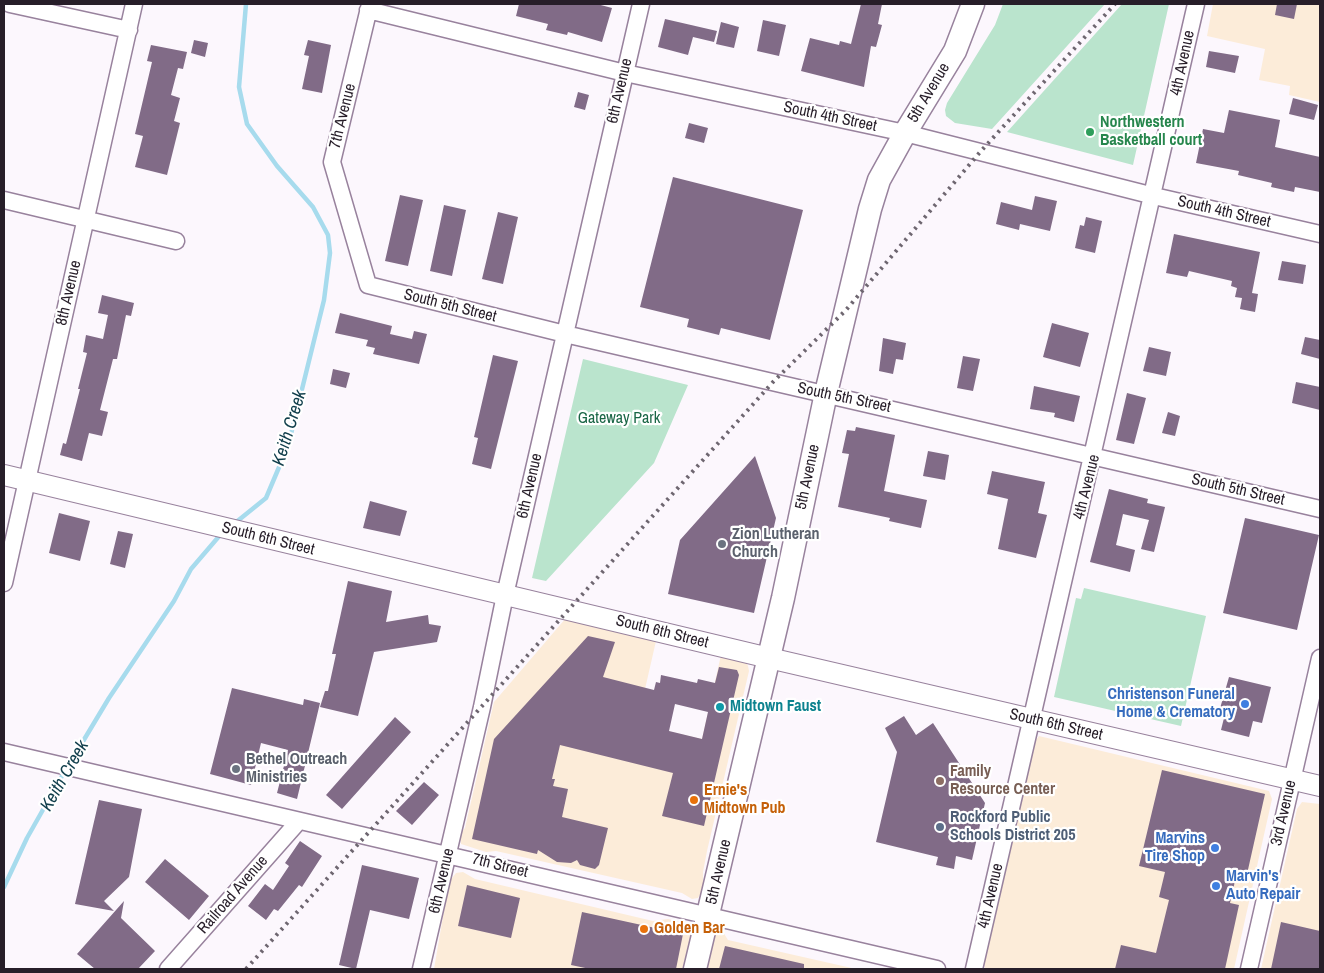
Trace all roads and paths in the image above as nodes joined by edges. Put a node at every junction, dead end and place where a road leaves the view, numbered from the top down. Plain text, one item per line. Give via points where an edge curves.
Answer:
1 (10, 4) edge
2 (134, 4) edge
3 (640, 4) edge
4 (972, 4) edge
5 (1196, 4) edge
6 (369, 7) edge
7 (128, 30) junction
8 (625, 73) junction
9 (905, 133) junction
10 (1154, 196) junction
11 (4, 200) edge
12 (86, 220) junction
13 (1320, 234) edge
14 (176, 241) dead end
15 (368, 286) joint
16 (564, 334) junction
17 (826, 393) junction
18 (1094, 455) junction
19 (4, 476) edge
20 (27, 480) junction
21 (1320, 509) edge
22 (4, 583) edge
23 (505, 595) junction
24 (769, 658) junction
25 (1320, 658) edge
26 (1032, 719) junction
27 (4, 752) edge
28 (1292, 779) junction
29 (1320, 786) edge
30 (298, 822) junction
31 (448, 854) junction
32 (708, 916) junction
33 (168, 969) edge
34 (422, 969) edge
35 (695, 969) edge
36 (937, 969) edge
37 (974, 969) edge
38 (1249, 969) edge

1 - 7 street
2 - 7 street, 8th Avenue
3 - 8 street, 6th Avenue
4 - 9 main road, 5th Avenue via 955,51
5 - 10 street, 4th Avenue
6 - 8 street, South 4th Street
6 - 15 street, 7th Avenue via 332,162
7 - 12 street, 8th Avenue
8 - 9 street, South 4th Street
8 - 16 street, 6th Avenue
9 - 10 street, South 4th Street
9 - 17 main road, 5th Avenue via 879,180 870,209
10 - 13 street, South 4th Street
10 - 18 street, 4th Avenue
11 - 12 street
12 - 14 street
12 - 20 street, 8th Avenue
15 - 16 street, South 5th Street
16 - 17 street, South 5th Street
16 - 23 street, 6th Avenue
17 - 18 street, South 5th Street
17 - 24 main road, 5th Avenue
18 - 21 street, South 5th Street
18 - 26 street, 4th Avenue
19 - 20 street, South 6th Street
20 - 22 street, 8th Avenue
20 - 23 street, South 6th Street
23 - 24 street, South 6th Street
23 - 31 street, 6th Avenue
24 - 26 street, South 6th Street
24 - 32 main road, 5th Avenue
25 - 28 street, 3rd Avenue
26 - 28 street, South 6th Street
26 - 37 street, 4th Avenue
27 - 30 street, 7th Street
28 - 29 street, South 6th Street
28 - 38 street, 3rd Avenue
30 - 31 street, 7th Street
30 - 33 street, Railroad Avenue
31 - 32 street, 7th Street
31 - 34 street, 6th Avenue
32 - 35 main road, 5th Avenue
32 - 36 street, 7th Street

